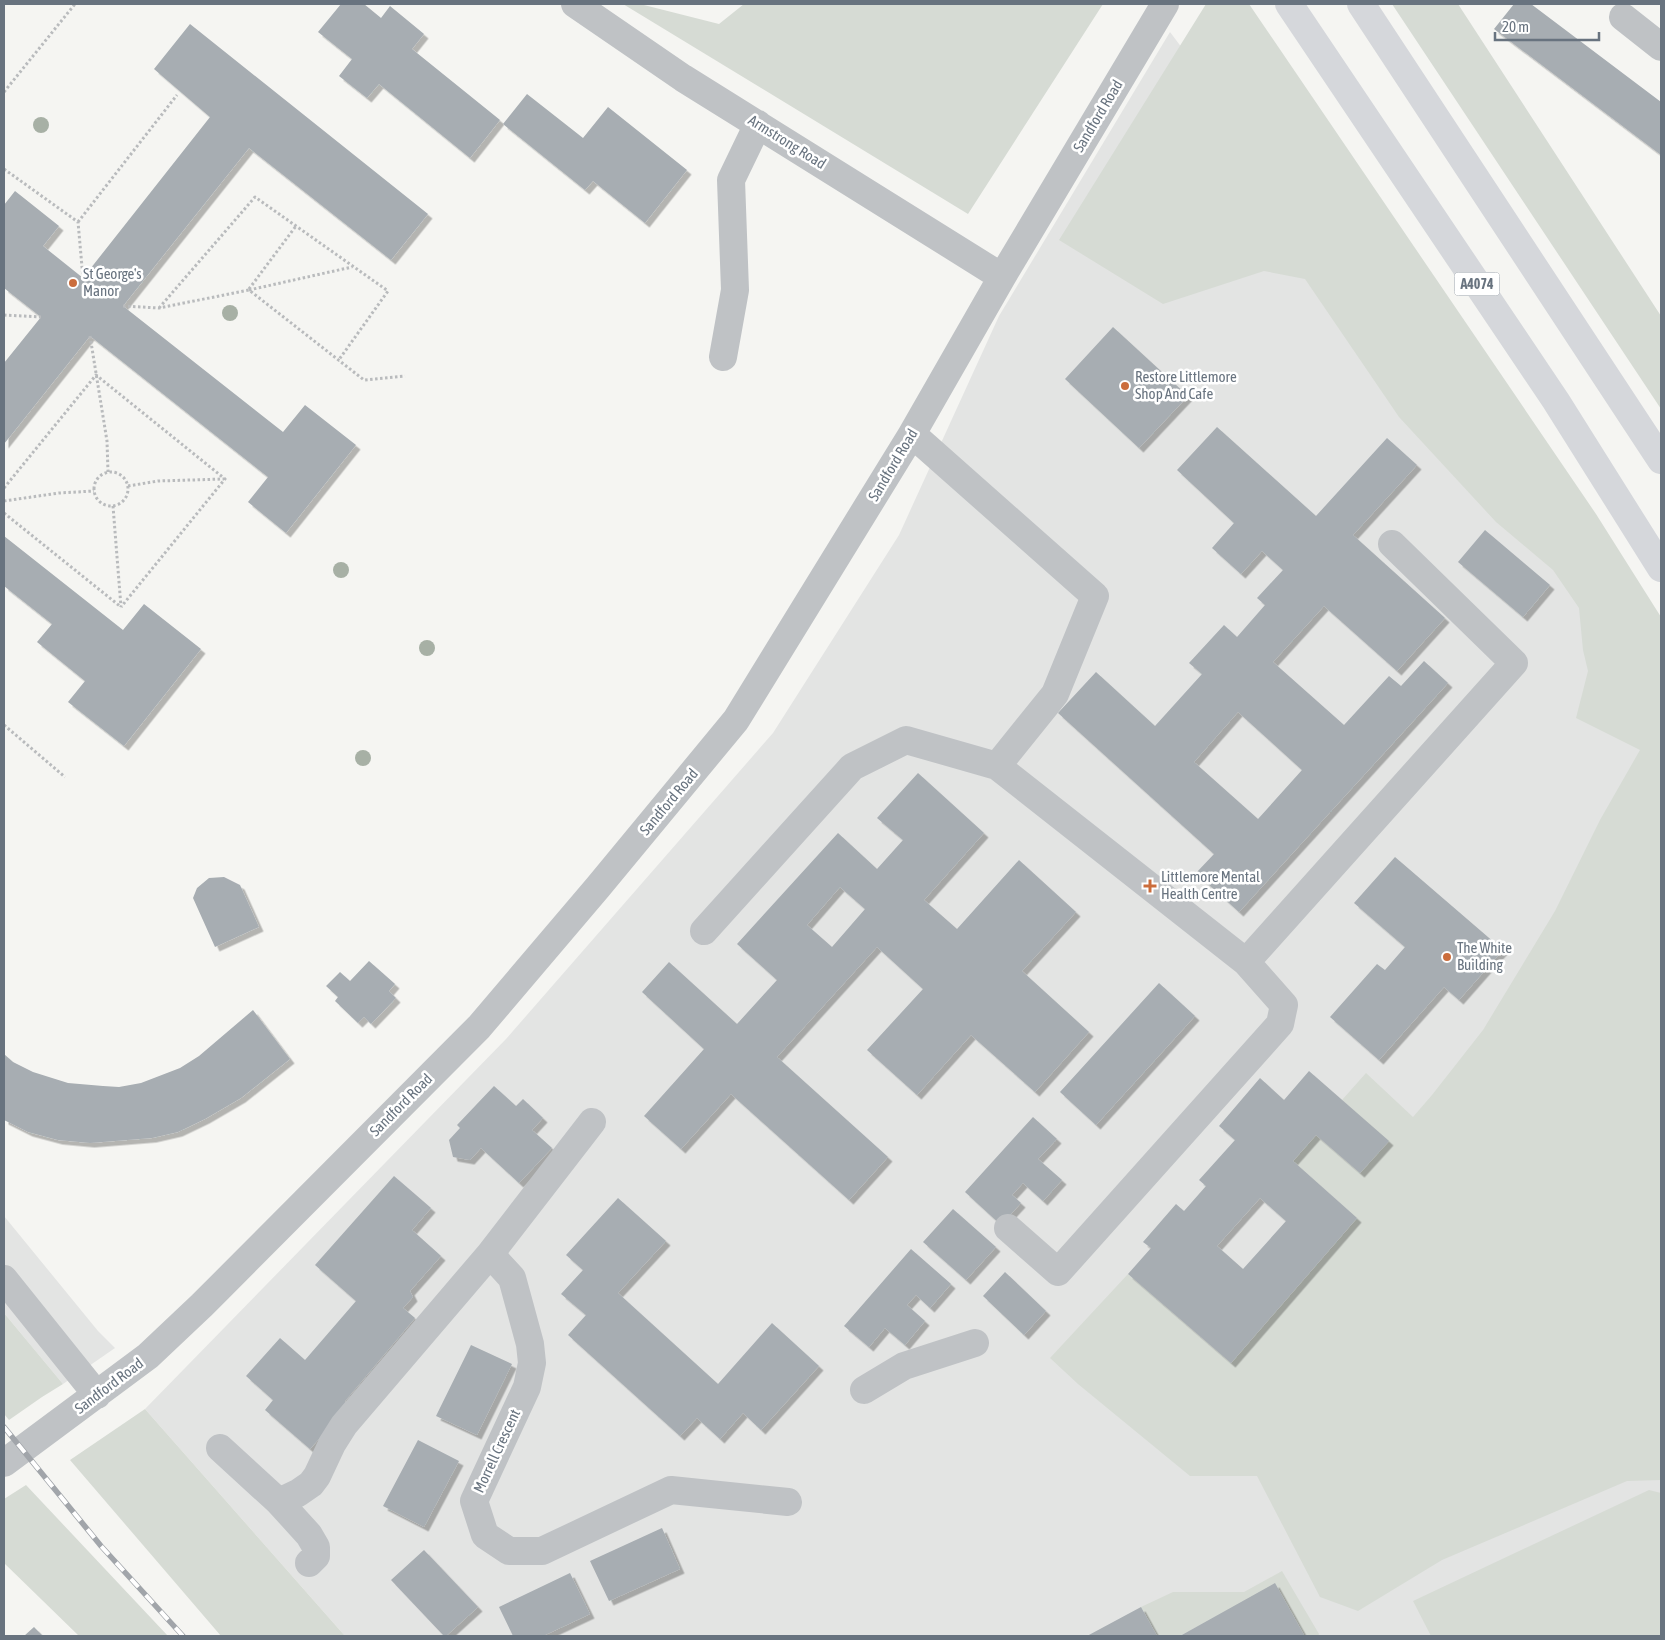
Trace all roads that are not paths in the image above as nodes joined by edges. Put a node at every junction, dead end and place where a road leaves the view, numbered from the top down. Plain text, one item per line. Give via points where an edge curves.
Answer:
1 (574, 4) edge
2 (1165, 4) edge
3 (1289, 4) edge
4 (1361, 4) edge
5 (1623, 17) dead end
6 (1661, 47) edge
7 (758, 124) junction
8 (1002, 277) junction
9 (723, 357) dead end
10 (912, 434) junction
11 (1661, 460) edge
12 (1392, 544) dead end
13 (1661, 568) edge
14 (997, 766) junction
15 (704, 931) dead end
16 (1246, 962) junction
17 (592, 1122) dead end
18 (1008, 1228) dead end
19 (490, 1254) junction
20 (4, 1279) edge
21 (975, 1343) dead end
22 (864, 1390) dead end
23 (87, 1402) junction
24 (220, 1448) dead end
25 (4, 1463) edge
26 (279, 1502) junction
27 (788, 1502) dead end
28 (309, 1563) dead end

1 - 7 street, Armstrong Road
2 - 8 street, Sandford Road
3 - 13 main road, A4074 via 1556,401
4 - 11 main road
5 - 6 street
7 - 8 street, Armstrong Road
7 - 9 street via 731,180 735,290
8 - 10 street, Sandford Road
10 - 14 street via 1095,596 1055,694
10 - 23 street, Sandford Road via 736,720 529,969 479,1027 202,1305 148,1356
12 - 16 street via 1514,663
14 - 15 street via 906,740 852,767
14 - 16 street
16 - 18 street via 1284,1005 1280,1024 1274,1031 1058,1272
17 - 19 street
19 - 26 street via 344,1425 317,1476 298,1493
19 - 27 street, Morrell Crescent via 512,1278 532,1363 527,1387 474,1501 485,1535 509,1551 542,1551 671,1490
20 - 23 street
21 - 22 street via 904,1366
23 - 25 street, Sandford Road
24 - 26 street
26 - 28 street via 316,1547 316,1556

